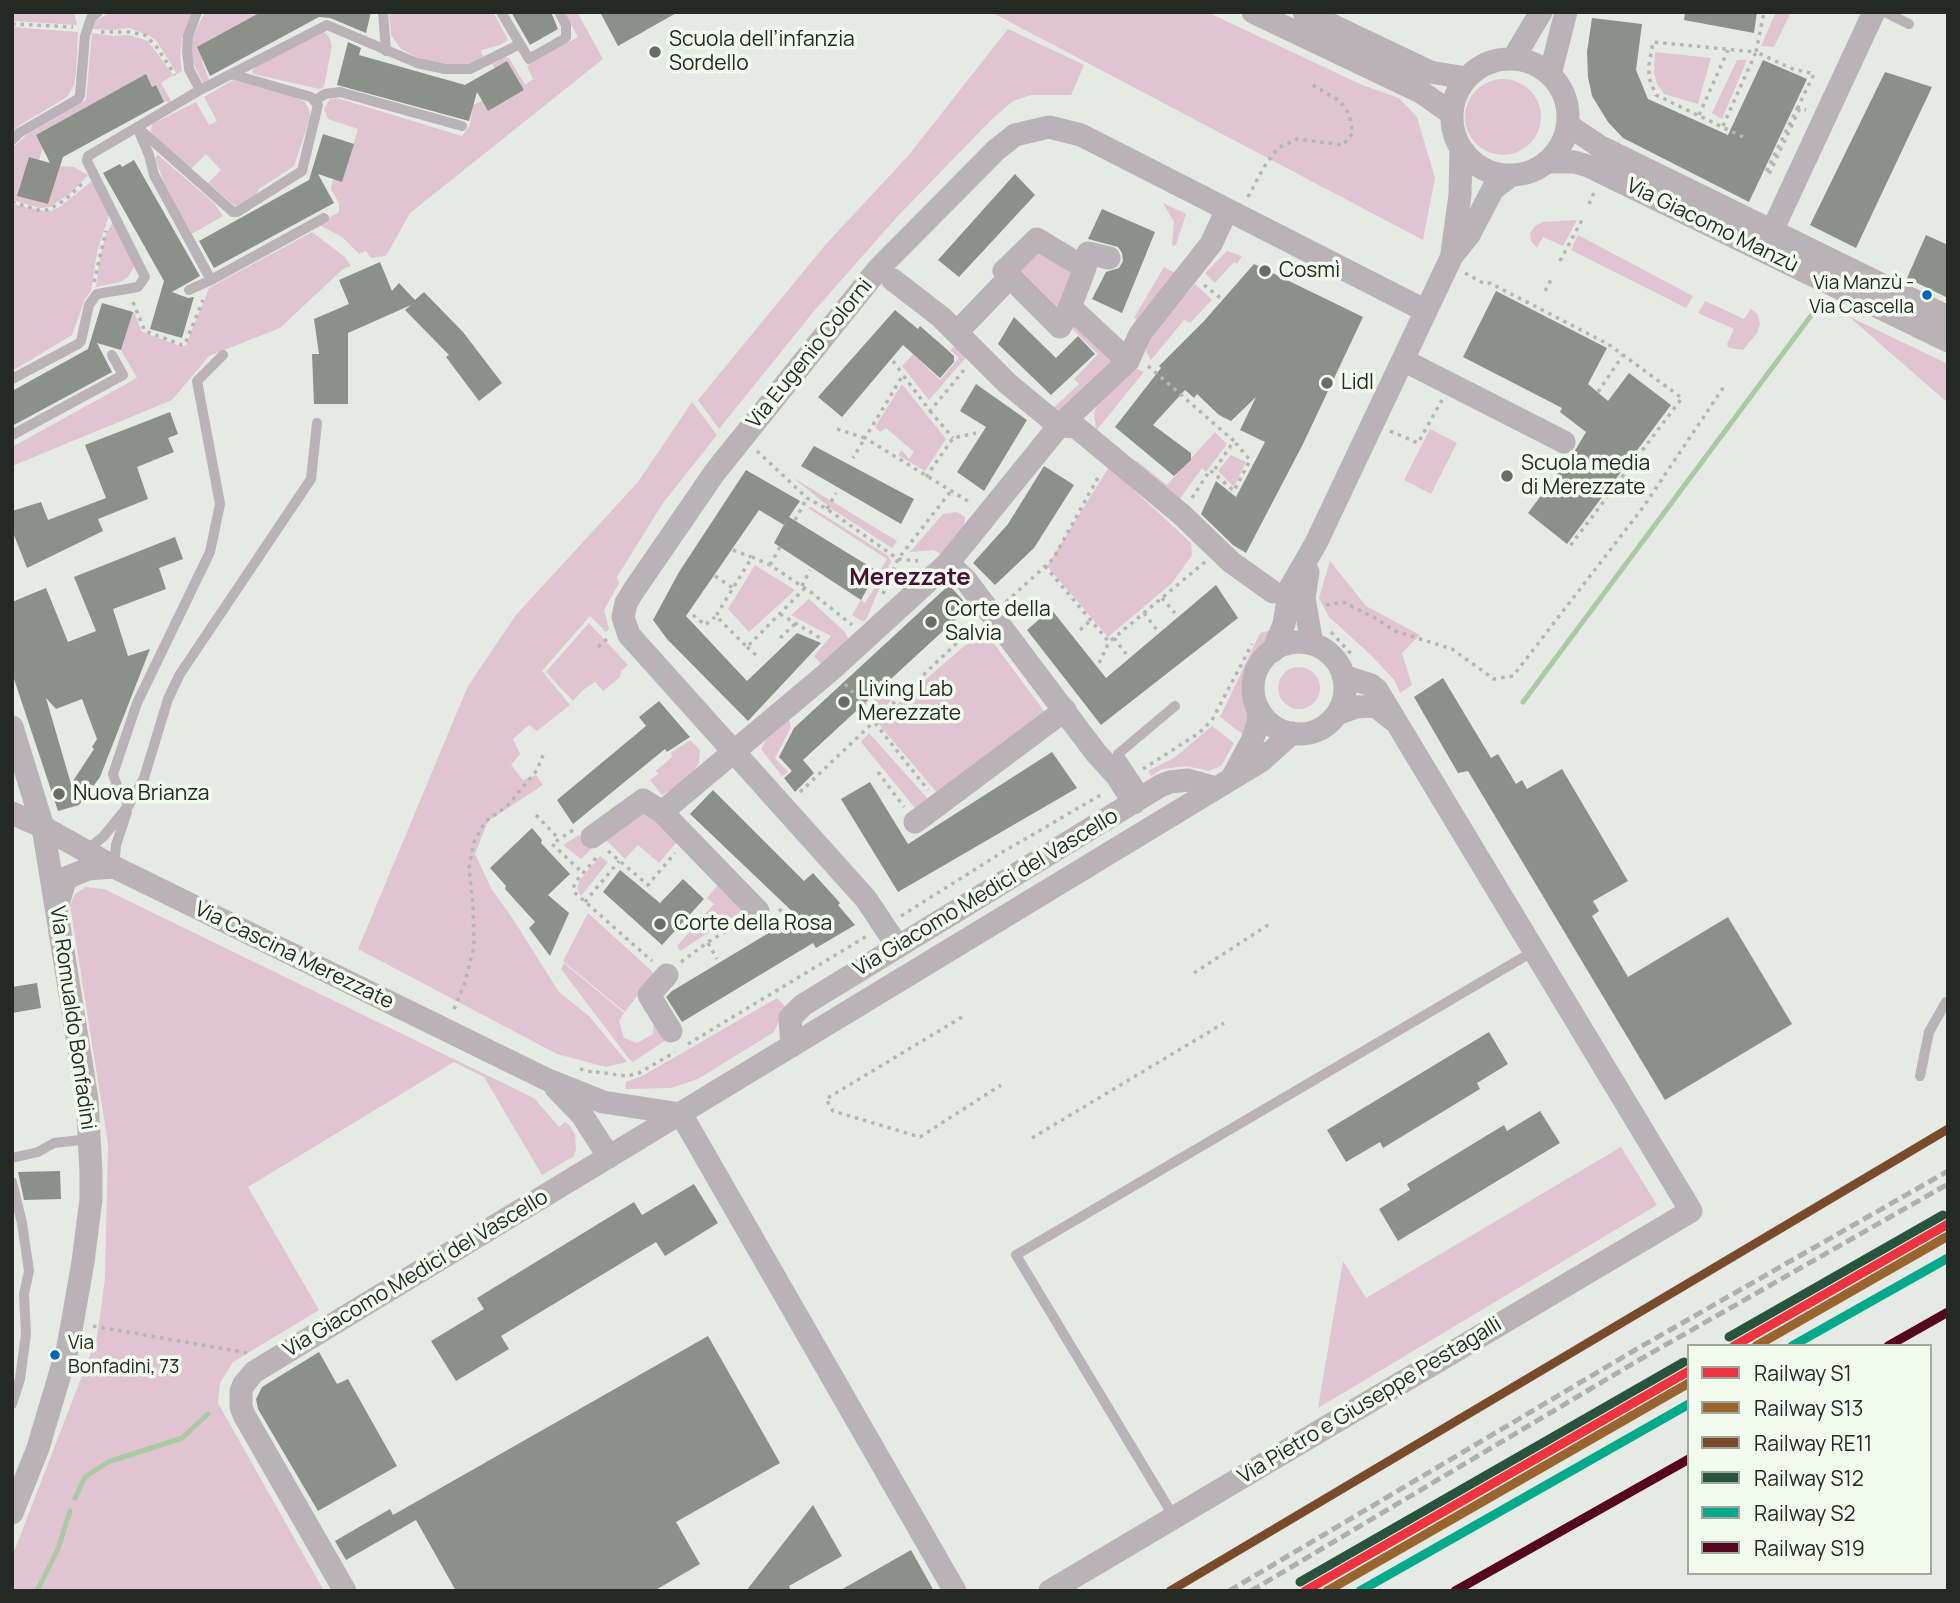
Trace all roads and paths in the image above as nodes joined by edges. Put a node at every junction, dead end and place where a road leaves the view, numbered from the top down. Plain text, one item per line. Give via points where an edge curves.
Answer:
1 (97, 12) edge
2 (197, 12) edge
3 (383, 12) edge
4 (502, 12) edge
5 (559, 12) edge
6 (1253, 12) edge
7 (1304, 12) edge
8 (1541, 12) edge
9 (1566, 12) edge
10 (1764, 12) edge
11 (1874, 12) edge
12 (1885, 12) edge
13 (12, 24) edge
14 (1909, 24) dead end
15 (87, 29) junction
16 (520, 44) junction
17 (1728, 50) junction
18 (386, 51) junction
19 (1756, 52) junction
20 (1513, 59) junction
21 (189, 69) junction
22 (231, 75) junction
23 (1550, 75) junction
24 (1466, 78) junction
25 (1309, 83) dead end
26 (200, 90) junction
27 (316, 100) junction
28 (1800, 108) junction
29 (1451, 113) junction
30 (1699, 115) junction
31 (1568, 125) junction
32 (462, 126) dead end
33 (1723, 126) junction
34 (137, 127) junction
35 (1743, 137) dead end
36 (12, 140) edge
37 (1461, 149) junction
38 (1547, 162) junction
39 (1264, 167) dead end
40 (95, 176) junction
41 (1510, 176) junction
42 (1596, 188) dead end
43 (12, 202) edge
44 (1589, 204) dead end
45 (1227, 210) junction
46 (114, 213) junction
47 (324, 218) dead end
48 (1581, 220) dead end
49 (1772, 231) junction
50 (1109, 258) dead end
51 (1560, 261) dead end
52 (1458, 264) junction
53 (1085, 268) junction
54 (1011, 276) junction
55 (1553, 276) dead end
56 (209, 280) junction
57 (893, 280) dead end
58 (126, 288) junction
59 (189, 290) dead end
60 (1545, 291) dead end
61 (92, 299) junction
62 (1070, 307) junction
63 (1426, 311) junction
64 (1948, 317) edge
65 (957, 332) junction
66 (1948, 341) edge
67 (1133, 349) junction
68 (979, 354) junction
69 (112, 355) dead end
70 (223, 355) dead end
71 (1623, 355) junction
72 (1403, 360) junction
73 (893, 361) dead end
74 (903, 375) junction
75 (12, 379) edge
76 (1452, 383) junction
77 (1725, 385) dead end
78 (1598, 392) dead end
79 (930, 411) junction
80 (317, 423) dead end
81 (1059, 426) junction
82 (837, 429) dead end
83 (1390, 431) dead end
84 (976, 433) dead end
85 (12, 435) edge
86 (865, 438) junction
87 (953, 438) junction
88 (1234, 441) junction
89 (1564, 442) dead end
90 (751, 450) dead end
91 (1110, 457) junction
92 (853, 458) dead end
93 (1213, 472) junction
94 (926, 477) junction
95 (951, 492) junction
96 (836, 493) dead end
97 (807, 498) junction
98 (827, 509) junction
99 (988, 513) junction
100 (1181, 514) junction
101 (795, 520) dead end
102 (1316, 543) junction
103 (1211, 544) junction
104 (1570, 546) dead end
105 (780, 547) dead end
106 (733, 550) dead end
107 (752, 557) junction
108 (898, 559) junction
109 (948, 563) junction
110 (770, 565) junction
111 (1045, 566) junction
112 (810, 570) dead end
113 (715, 576) dead end
114 (803, 587) junction
115 (733, 588) junction
116 (1273, 592) dead end
117 (1162, 598) junction
118 (880, 601) dead end
119 (1317, 606) dead end
120 (1144, 613) junction
121 (1175, 613) dead end
122 (780, 614) junction
123 (693, 615) dead end
124 (991, 615) junction
125 (716, 616) junction
126 (1091, 620) junction
127 (796, 623) junction
128 (1080, 630) dead end
129 (1157, 630) dead end
130 (613, 634) dead end
131 (1317, 634) junction
132 (865, 637) junction
133 (780, 638) dead end
134 (820, 638) dead end
135 (1114, 638) junction
136 (1109, 642) junction
137 (598, 647) dead end
138 (747, 647) junction
139 (1273, 650) junction
140 (1126, 654) dead end
141 (758, 657) dead end
142 (1099, 663) dead end
143 (1350, 668) junction
144 (831, 670) junction
145 (1231, 685) dead end
146 (1175, 706) dead end
147 (1065, 710) junction
148 (1259, 710) junction
149 (1337, 714) junction
150 (878, 718) junction
151 (1393, 720) junction
152 (875, 723) junction
153 (12, 727) edge
154 (1292, 733) junction
155 (733, 751) junction
156 (543, 755) dead end
157 (878, 772) dead end
158 (1223, 784) junction
159 (1133, 789) junction
160 (800, 792) dead end
161 (940, 804) junction
162 (129, 805) junction
163 (662, 812) junction
164 (12, 813) edge
165 (536, 815) dead end
166 (915, 822) joint
167 (43, 827) junction
168 (687, 838) junction
169 (559, 839) junction
170 (598, 843) junction
171 (85, 851) junction
172 (620, 861) junction
173 (114, 867) junction
174 (583, 873) junction
175 (584, 902) junction
176 (56, 909) junction
177 (758, 911) joint
178 (1271, 923) dead end
179 (884, 926) junction
180 (708, 942) junction
181 (898, 947) junction
182 (1534, 951) junction
183 (717, 959) dead end
184 (1194, 973) dead end
185 (667, 975) junction
186 (1946, 1002) dead end
187 (454, 1009) dead end
188 (962, 1017) dead end
189 (1224, 1023) dead end
190 (671, 1031) dead end
191 (792, 1046) junction
192 (596, 1072) dead end
193 (1920, 1076) dead end
194 (548, 1080) junction
195 (1001, 1085) dead end
196 (681, 1114) junction
197 (89, 1139) junction
198 (1032, 1139) dead end
199 (608, 1157) junction
200 (12, 1158) edge
201 (12, 1182) edge
202 (24, 1294) junction
203 (12, 1297) edge
204 (84, 1324) dead end
205 (250, 1355) dead end
206 (12, 1404) edge
207 (12, 1513) edge
208 (1174, 1517) junction
209 (345, 1591) edge
210 (955, 1591) edge
211 (1050, 1591) edge

1 - 15 lane
2 - 21 lane via 187,44
3 - 18 lane
4 - 16 lane
5 - 16 lane via 566,25 564,39 529,59
6 - 29 street via 1422,92
7 - 24 street via 1430,72
8 - 20 street
9 - 23 street
10 - 19 path
11 - 49 street
12 - 14 lane
13 - 15 path
15 - 21 path via 145,36 176,78
15 - 36 lane via 78,99
16 - 18 lane via 458,71
17 - 19 path
17 - 30 path
17 - 30 path via 1653,42 1649,78 1656,95
18 - 22 lane via 327,25
19 - 28 path via 1815,74
19 - 33 path
20 - 23 street
20 - 24 street via 1482,65
21 - 26 lane
22 - 26 lane
22 - 27 lane
23 - 31 street via 1565,98
24 - 29 street
25 - 39 path via 1339,101 1349,114 1353,133 1343,145 1297,139 1278,148
26 - 34 lane
27 - 32 lane via 340,92
27 - 34 lane via 302,172 237,212
28 - 28 path via 1769,173 1766,172
29 - 37 street
30 - 33 path
31 - 38 street
31 - 49 street, Via Giacomo Manzù via 1591,142
33 - 35 path
34 - 40 lane via 88,156
34 - 56 lane via 154,175
37 - 41 street via 1487,171
37 - 52 street
38 - 41 street
38 - 66 street, Via Giacomo Manzù via 1588,166
40 - 43 path via 48,210
40 - 46 lane
41 - 52 street via 1493,189
42 - 44 path
45 - 63 street, Via Eugenio Colorni
45 - 67 street via 1211,244
45 - 155 street, Via Eugenio Colorni via 1081,135 1037,128 1015,135 996,150 879,268 715,472 624,610 629,635
46 - 58 lane via 145,277 138,287
46 - 61 path via 102,241
47 - 56 lane
48 - 51 path
49 - 64 street, Via Giacomo Manzù
50 - 53 street via 1088,253
52 - 63 street
52 - 71 path via 1485,285 1490,282
53 - 54 street via 1037,239 1004,271
53 - 62 street
54 - 62 street via 1060,327
54 - 65 street
55 - 60 path
56 - 58 path via 183,345 145,331
56 - 59 lane
57 - 65 street
58 - 61 lane
61 - 75 lane via 78,344
62 - 67 street
63 - 72 street
65 - 68 street
67 - 81 street
67 - 88 path
68 - 79 path
68 - 81 street
69 - 85 lane via 123,375
70 - 162 lane via 197,381 220,504 210,552 137,703 113,774
71 - 78 path
71 - 104 path via 1682,398
72 - 76 street
72 - 102 street
73 - 74 path
74 - 79 path
74 - 86 path
76 - 83 path via 1418,443
76 - 89 street
77 - 119 path via 1644,506 1513,676 1494,679 1452,649 1395,631 1343,603
79 - 87 path
80 - 162 lane via 311,479 180,674 144,778
81 - 91 street via 1076,427
81 - 99 street
82 - 86 path
84 - 87 path
86 - 92 path
86 - 94 path
87 - 94 path
88 - 93 path
88 - 93 path via 1250,460 1234,491
90 - 97 path
91 - 100 street
91 - 111 path
93 - 100 path via 1210,470
94 - 95 path
95 - 99 path
95 - 108 path
96 - 98 path
97 - 98 path
97 - 101 path
98 - 108 path
99 - 109 street
100 - 103 street
102 - 131 street via 1304,598
102 - 139 street via 1290,588 1284,624
103 - 116 street
103 - 117 path via 1207,560
105 - 110 path
106 - 107 path
107 - 110 path
107 - 115 path
108 - 109 path
108 - 118 path
109 - 124 street
109 - 132 street
110 - 114 path
111 - 124 path
111 - 126 path
112 - 114 path
113 - 115 path
114 - 122 path
114 - 132 path
115 - 125 path
117 - 120 path
117 - 121 path
120 - 129 path
120 - 135 path
122 - 127 path
122 - 138 path
123 - 125 path via 705,625
124 - 147 street
124 - 150 path
125 - 138 path
126 - 128 path
126 - 136 path
127 - 133 path
127 - 134 path
130 - 137 path
131 - 139 street
131 - 143 path
131 - 143 street via 1332,657
132 - 144 street
135 - 136 path
135 - 140 path
136 - 142 path
138 - 141 path
139 - 148 street via 1255,676
143 - 149 street
143 - 151 street via 1377,690
144 - 150 path
144 - 155 street
145 - 159 path via 1212,720
146 - 159 lane via 1118,754
147 - 159 street
147 - 161 street
148 - 154 street via 1274,726
148 - 158 street, Via Giacomo Medici del Vascello via 1252,741
149 - 151 street via 1362,705 1375,706
149 - 154 street via 1320,729
150 - 152 path
151 - 182 street
152 - 160 path
152 - 161 path
153 - 167 street, Via Romualdo Bonfadini
154 - 158 street, Via Giacomo Medici del Vascello via 1261,761
155 - 163 street
155 - 179 street, Via Eugenio Colorni
156 - 187 path via 537,770 508,805 485,822 474,842 469,868 474,947
157 - 166 path
158 - 159 street, Via Giacomo Medici del Vascello via 1179,780
158 - 191 street, Via Giacomo Medici del Vascello
159 - 179 path via 1001,853
159 - 181 street, Via Giacomo Medici del Vascello
161 - 166 street
162 - 171 lane
162 - 173 lane
163 - 168 street
163 - 170 street via 643,800
164 - 167 street, Via Cascina Merezzate
165 - 169 path
167 - 171 street, Via Cascina Merezzate
167 - 176 street, Via Romualdo Bonfadini
168 - 172 path via 648,885
168 - 177 street
169 - 170 path via 579,826
169 - 174 path via 552,844
170 - 172 path
170 - 174 path
171 - 173 street, Via Cascina Merezzate
172 - 175 path
173 - 176 street via 88,869 66,878
173 - 194 street, Via Cascina Merezzate
174 - 175 path via 573,888
175 - 185 path
176 - 197 street, Via Romualdo Bonfadini via 87,1099
177 - 180 path
178 - 184 path
179 - 181 street, Via Eugenio Colorni
179 - 192 path via 650,1068 627,1076
180 - 183 path
180 - 185 path
181 - 191 street, Via Giacomo Medici del Vascello via 798,1009 790,1018
182 - 208 street, Via Pietro e Giuseppe Pestagalli via 1691,1211
182 - 208 lane via 1016,1255
185 - 190 street via 649,995
186 - 193 lane via 1929,1032
188 - 195 path via 826,1099 833,1111 920,1137
189 - 198 path
191 - 196 street, Via Giacomo Medici del Vascello
194 - 196 street, Via Cascina Merezzate via 603,1102
194 - 199 street via 582,1115
196 - 199 street, Via Giacomo Medici del Vascello
196 - 210 street
197 - 200 lane via 54,1143
197 - 207 street, Via Romualdo Bonfadini via 90,1199 73,1322 54,1399
199 - 209 street, Via Giacomo Medici del Vascello via 258,1369 244,1384 240,1397 244,1415
201 - 202 lane via 29,1271
202 - 203 lane
202 - 206 lane via 24,1345
204 - 205 path
208 - 211 street, Via Pietro e Giuseppe Pestagalli

